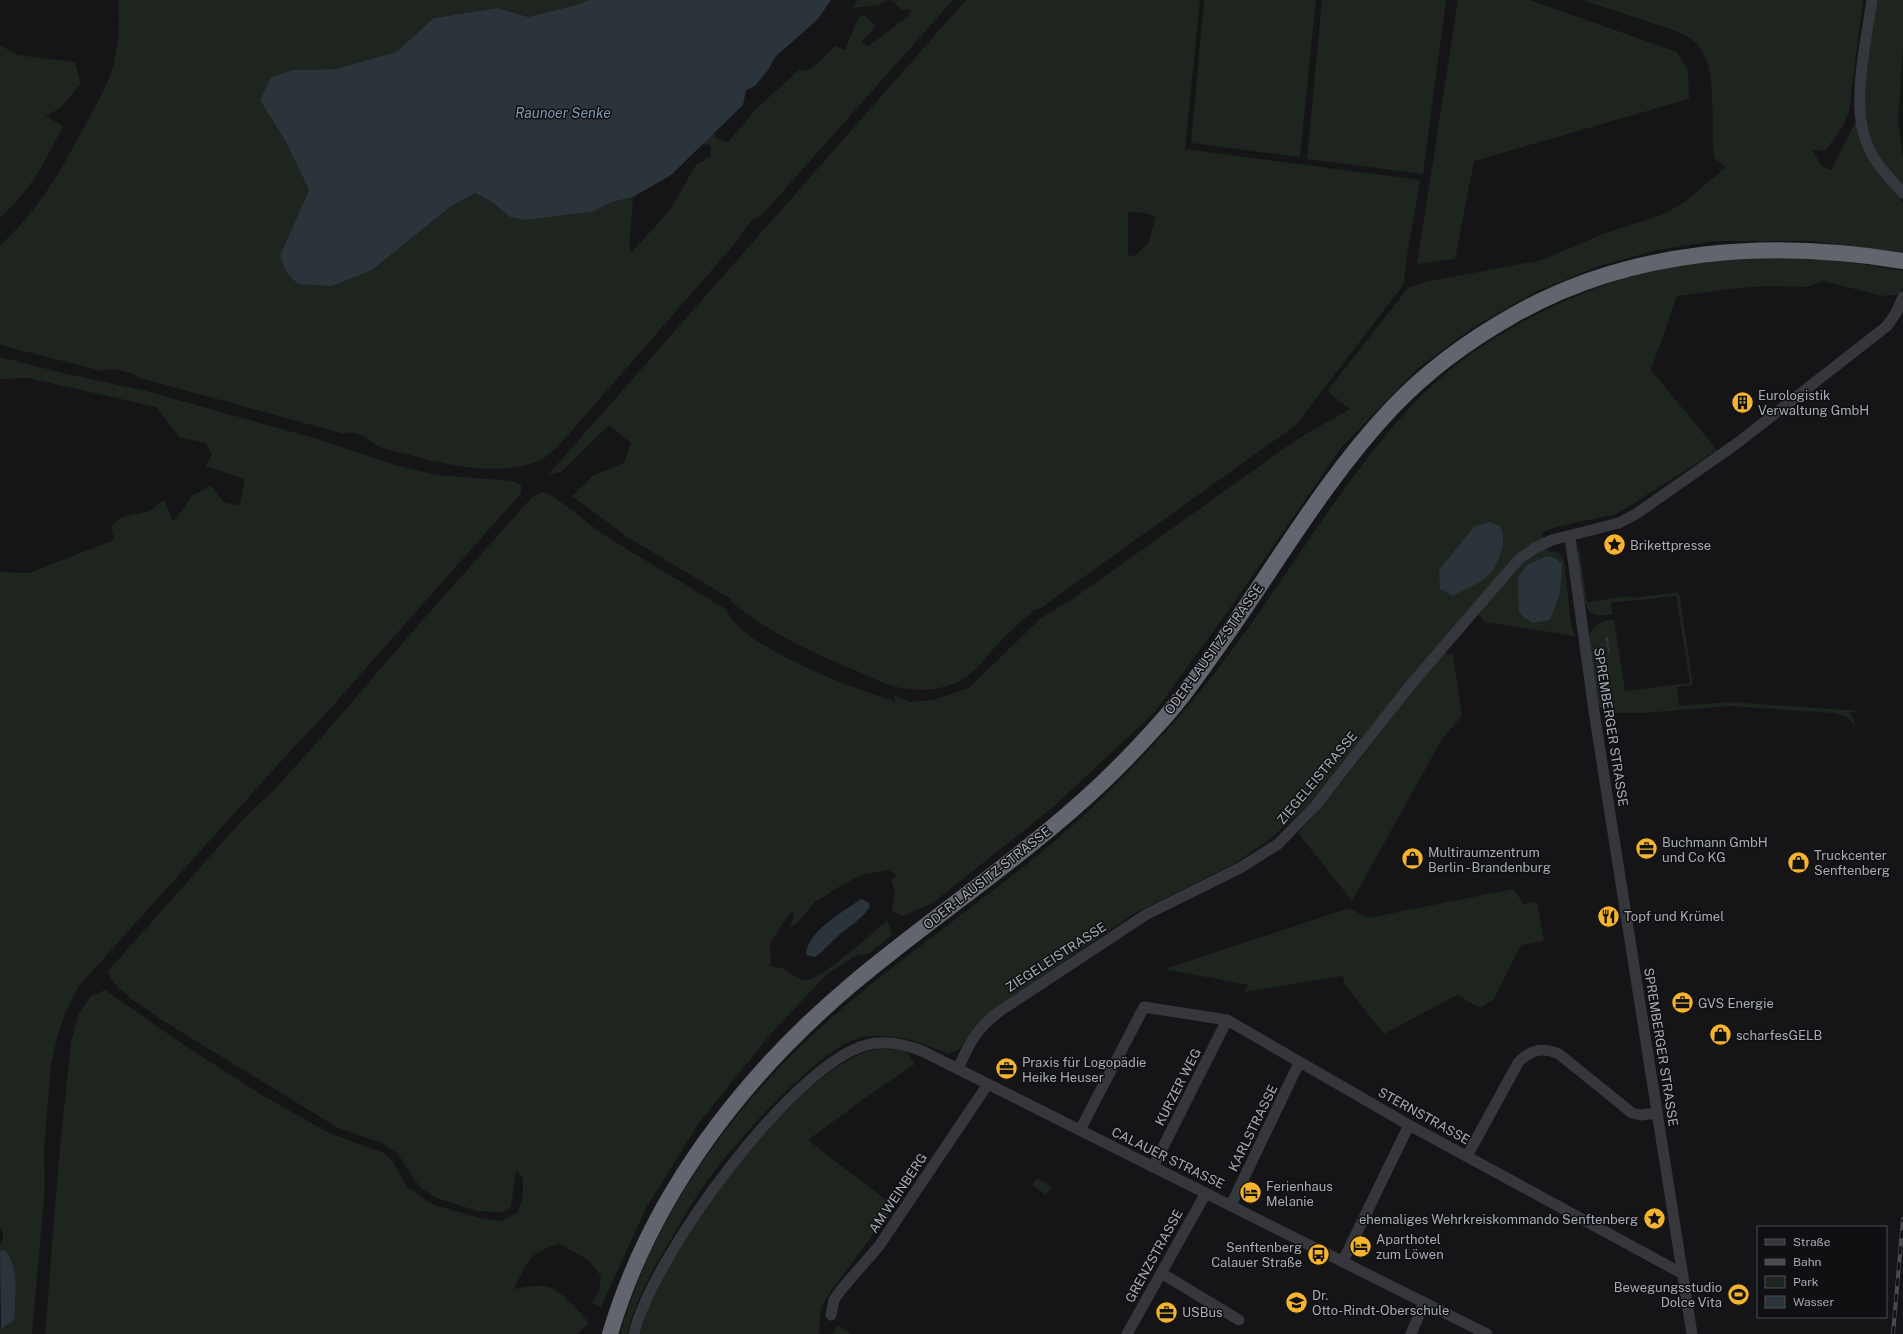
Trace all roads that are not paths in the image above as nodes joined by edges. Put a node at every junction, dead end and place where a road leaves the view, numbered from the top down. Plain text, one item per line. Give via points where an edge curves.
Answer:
1 (1872, 0) edge
2 (1903, 193) edge
3 (1903, 261) edge
4 (1903, 297) edge
5 (1570, 537) junction
6 (1227, 1020) junction
7 (1299, 1063) junction
8 (958, 1069) junction
9 (988, 1084) junction
10 (1657, 1113) junction
11 (1409, 1125) junction
12 (1080, 1130) junction
13 (1467, 1156) junction
14 (1153, 1167) junction
15 (1206, 1193) junction
16 (1231, 1205) junction
17 (1343, 1261) junction
18 (1161, 1273) junction
19 (1683, 1274) junction
20 (1424, 1303) junction
21 (831, 1315) dead end
22 (1239, 1320) dead end
23 (610, 1334) edge
24 (634, 1334) edge
25 (1126, 1334) edge
26 (1411, 1334) edge
27 (1487, 1334) edge
28 (1692, 1334) edge

1 - 2 street via 1859,96 1861,124 1868,146
3 - 23 highway, ODER-LAUSITZ-STRASSE via 1809,251 1744,250 1702,253 1640,266 1577,285 1514,315 1451,356 1423,379 1394,406 1353,454 1198,676 1162,721 1103,783 1044,833 850,985 796,1034 746,1088 706,1140 672,1192 641,1253
4 - 5 street via 1887,326 1736,444 1636,514 1619,523
5 - 8 street, ZIEGELEISTRASSE via 1552,540 1535,548 1515,564 1413,682 1316,805 1278,844 1240,868 1148,914 1000,1011 980,1028 968,1044
5 - 10 street, SPREMBERGER STRASSE
6 - 7 street, STERNSTRASSE
6 - 12 street, STERNSTRASSE via 1144,1007
6 - 14 street, KURZER WEG
7 - 11 street, STERNSTRASSE
7 - 16 street, KARLSTRASSE
8 - 9 street, CALAUER STRASSE
8 - 24 street, CALAUER STRASSE via 922,1051 894,1043 866,1045 836,1061 793,1097 738,1157 672,1250 644,1305
9 - 12 street, CALAUER STRASSE
9 - 21 street, AM WEINBERG via 879,1246 840,1291 834,1300
10 - 13 street via 1632,1113 1559,1054 1537,1049 1523,1056 1518,1063
10 - 19 street, SPREMBERGER STRASSE
11 - 13 street, STERNSTRASSE
11 - 17 street
12 - 14 street, CALAUER STRASSE
13 - 19 street, STERNSTRASSE
14 - 15 street, CALAUER STRASSE
15 - 16 street, CALAUER STRASSE
15 - 18 street, GRENZSTRASSE
16 - 17 street, CALAUER STRASSE
17 - 20 street, CALAUER STRASSE
18 - 22 street
18 - 25 street, GRENZSTRASSE
19 - 28 street, SPREMBERGER STRASSE
20 - 26 street
20 - 27 street, CALAUER STRASSE

